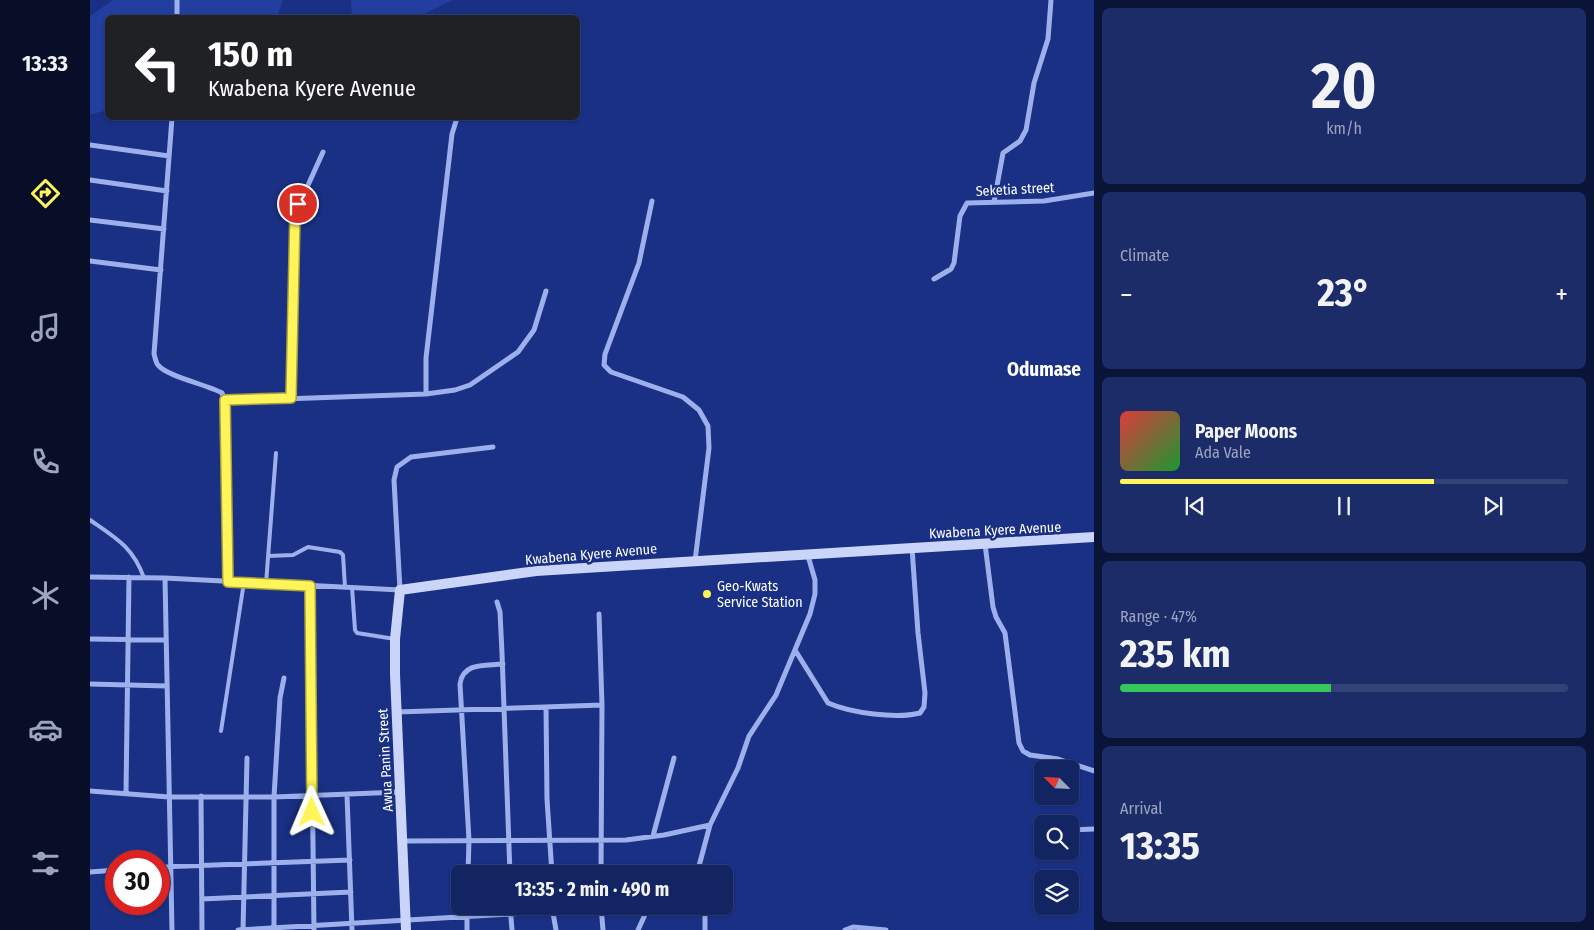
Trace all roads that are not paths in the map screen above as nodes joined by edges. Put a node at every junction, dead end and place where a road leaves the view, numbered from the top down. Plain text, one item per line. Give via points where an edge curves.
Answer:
1 (177, 0) edge
2 (1051, 0) edge
3 (177, 15) edge
4 (172, 120) edge
5 (456, 120) edge
6 (90, 145) edge
7 (323, 152) dead end
8 (170, 156) junction
9 (90, 180) edge
10 (167, 191) junction
11 (1094, 193) edge
12 (652, 201) dead end
13 (994, 202) junction
14 (90, 220) edge
15 (164, 229) junction
16 (90, 261) edge
17 (161, 270) junction
18 (934, 279) dead end
19 (546, 291) dead end
20 (426, 394) junction
21 (291, 398) junction
22 (225, 400) junction
23 (493, 447) dead end
24 (276, 453) dead end
25 (90, 520) edge
26 (1094, 538) edge
27 (985, 544) junction
28 (912, 548) junction
29 (268, 556) junction
30 (808, 556) junction
31 (695, 561) junction
32 (129, 577) junction
33 (90, 578) edge
34 (144, 578) junction
35 (165, 578) junction
36 (228, 582) junction
37 (244, 582) junction
38 (266, 584) junction
39 (310, 586) junction
40 (345, 587) junction
41 (352, 588) junction
42 (400, 590) junction
43 (497, 602) dead end
44 (599, 614) dead end
45 (395, 639) junction
46 (90, 640) edge
47 (166, 640) junction
48 (128, 641) junction
49 (795, 650) junction
50 (503, 664) junction
51 (284, 678) dead end
52 (90, 684) edge
53 (126, 686) junction
54 (167, 686) junction
55 (602, 705) junction
56 (546, 707) junction
57 (504, 708) junction
58 (461, 710) junction
59 (396, 712) junction
60 (221, 731) dead end
61 (247, 758) dead end
62 (674, 758) dead end
63 (1094, 771) edge
64 (90, 790) edge
65 (126, 792) junction
66 (400, 792) junction
67 (348, 795) junction
68 (202, 796) junction
69 (247, 796) junction
70 (312, 796) junction
71 (169, 797) junction
72 (274, 797) junction
73 (710, 825) junction
74 (1094, 829) edge
75 (1079, 830) edge
76 (653, 836) junction
77 (601, 839) junction
78 (468, 840) junction
79 (509, 840) junction
80 (551, 840) junction
81 (402, 841) junction
82 (314, 860) junction
83 (350, 860) junction
84 (274, 861) junction
85 (245, 863) junction
86 (201, 864) junction
87 (468, 865) edge
88 (510, 865) edge
89 (552, 865) edge
90 (600, 865) edge
91 (699, 865) edge
92 (171, 867) junction
93 (105, 871) edge
94 (90, 872) edge
95 (351, 892) junction
96 (313, 893) junction
97 (274, 894) junction
98 (244, 896) junction
99 (202, 899) junction
100 (488, 915) edge
101 (510, 915) edge
102 (553, 915) edge
103 (602, 915) edge
104 (645, 915) edge
105 (705, 915) edge
106 (466, 917) junction
107 (352, 923) junction
108 (406, 925) edge
109 (314, 927) edge
110 (274, 929) edge
111 (172, 930) edge
112 (202, 930) edge
113 (238, 930) edge
114 (243, 930) edge
115 (352, 930) edge
116 (466, 930) edge
117 (512, 930) edge
118 (556, 930) edge
119 (603, 930) edge
120 (638, 930) edge
121 (705, 930) edge
122 (845, 930) edge
123 (886, 930) edge

1 - 3 street
2 - 13 street via 1048,39 1034,83 1026,130 1020,141 1002,153
4 - 8 street
5 - 20 street via 429,331
6 - 8 street
7 - 21 street via 295,214
8 - 10 street
9 - 10 street
10 - 15 street
11 - 13 street, Seketia street via 1044,201
12 - 31 street via 639,263 604,365 611,372 683,398 699,410 708,426 709,448
13 - 18 street, Seketia street via 967,203 963,207 954,263 951,269
14 - 15 street
15 - 17 street
16 - 17 street
17 - 22 street via 154,354 158,365 167,372 210,386 222,393
19 - 20 street via 534,330 518,352 470,385
20 - 21 street
21 - 22 street
22 - 36 street
23 - 42 street via 411,457 397,467 394,480
24 - 29 lane
25 - 34 lane via 129,548 138,560
26 - 27 main road, Kwabena Kyere Avenue
27 - 28 main road, Kwabena Kyere Avenue
27 - 63 street via 993,607 1005,633 1019,743 1030,755 1058,759
28 - 30 main road, Kwabena Kyere Avenue
28 - 49 street via 925,693 920,713 910,716 853,711 828,703
29 - 38 lane
29 - 40 lane via 293,556 308,547 340,552 344,554
30 - 31 main road, Kwabena Kyere Avenue
30 - 49 street via 815,594
31 - 42 main road, Kwabena Kyere Avenue via 536,570
32 - 33 street, Kwabena Kyere Avenue
32 - 34 street, Kwabena Kyere Avenue
32 - 48 street
34 - 35 street, Kwabena Kyere Avenue
35 - 36 street, Kwabena Kyere Avenue
35 - 47 street
36 - 37 street, Kwabena Kyere Avenue
37 - 38 street, Kwabena Kyere Avenue
37 - 60 lane
38 - 39 street, Kwabena Kyere Avenue
39 - 40 street, Kwabena Kyere Avenue
39 - 70 street
40 - 41 street, Kwabena Kyere Avenue
41 - 42 street, Kwabena Kyere Avenue
41 - 45 lane via 354,630
42 - 45 main road, Awua Panin Street
43 - 50 street
44 - 55 street
45 - 59 main road, Awua Panin Street
46 - 48 street
47 - 48 street
47 - 54 street
48 - 53 street
49 - 73 street via 776,695 749,736 738,768
50 - 57 street
50 - 58 street via 471,666 465,671 460,684
51 - 72 street
52 - 53 street
53 - 54 street
53 - 65 street
54 - 71 street
55 - 56 street
55 - 77 street
56 - 57 street
56 - 80 street via 546,799
57 - 58 street
57 - 79 street
58 - 59 street
58 - 78 street
59 - 66 main road, Awua Panin Street
61 - 69 street
62 - 76 street
64 - 65 street
65 - 71 street
66 - 67 street
66 - 81 main road, Awua Panin Street
67 - 70 street
67 - 83 street
68 - 69 street
68 - 71 street
68 - 86 street
69 - 72 street
69 - 85 street
70 - 72 street
70 - 82 street
71 - 92 street
72 - 84 street
73 - 76 street
73 - 91 street
74 - 75 street
76 - 77 street
77 - 80 street
77 - 90 street
78 - 79 street
78 - 81 street
78 - 87 street
79 - 80 street
79 - 88 street
80 - 89 street
81 - 108 main road, Awua Panin Street
82 - 83 street
82 - 84 street
82 - 96 street
83 - 95 street
84 - 85 street
84 - 97 street
85 - 86 street
85 - 98 street
86 - 92 street
86 - 99 street
92 - 111 street
93 - 94 street
95 - 96 street
95 - 107 street
96 - 97 street
96 - 109 street
97 - 98 street
97 - 110 street
98 - 99 street
98 - 114 street
99 - 112 street
100 - 106 street
101 - 117 street
102 - 118 street
103 - 119 street
104 - 120 street
105 - 121 street
106 - 108 street
106 - 116 street
107 - 108 street
107 - 109 street
107 - 115 street
109 - 110 street
110 - 114 street
113 - 114 street
122 - 123 street via 853,927

